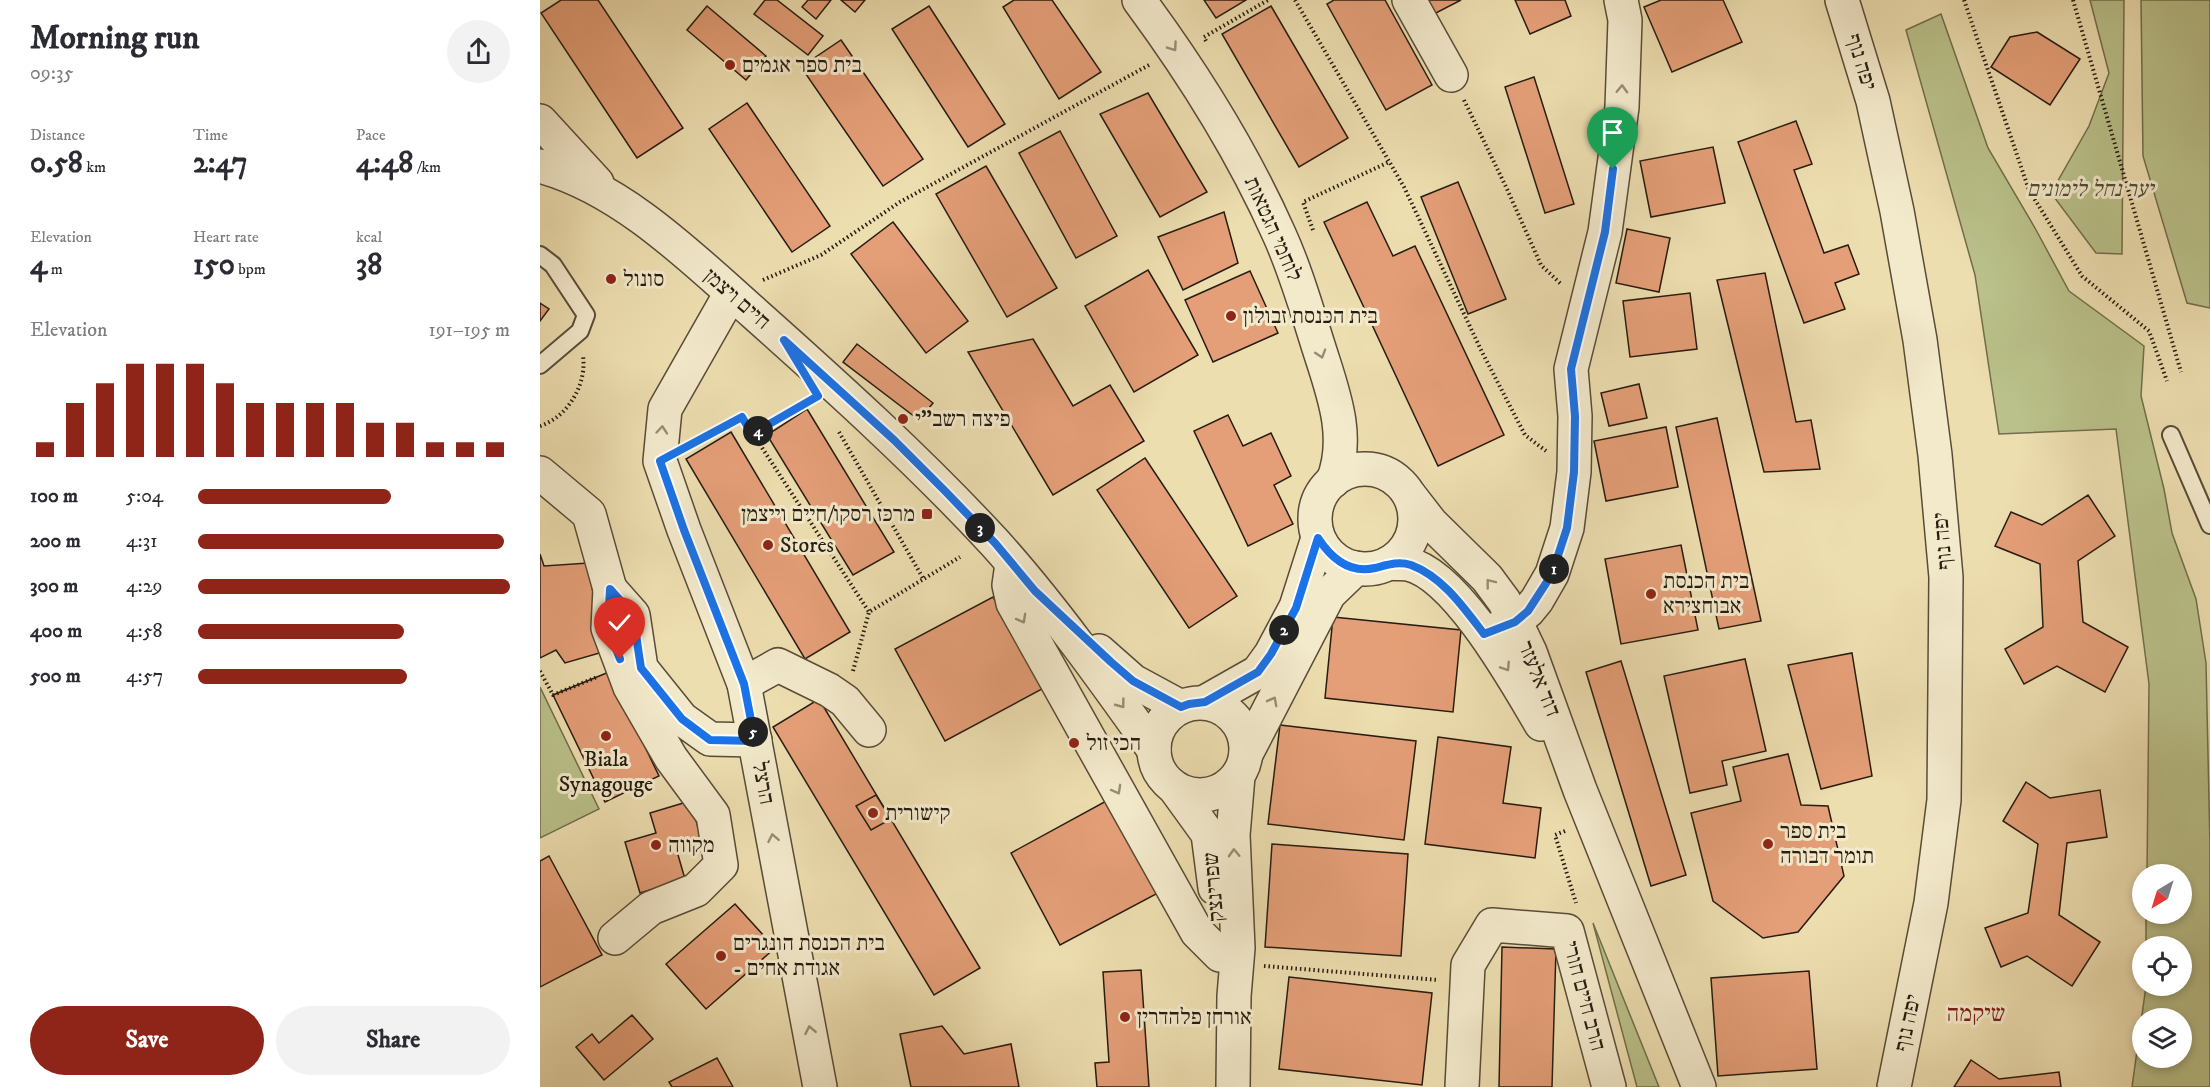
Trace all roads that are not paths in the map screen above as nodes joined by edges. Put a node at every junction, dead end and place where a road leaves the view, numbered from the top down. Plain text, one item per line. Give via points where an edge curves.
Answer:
1 (1138, 0) edge
2 (1409, 0) edge
3 (1621, 0) edge
4 (1842, 0) edge
5 (1452, 75) road end
6 (540, 121) edge
7 (540, 166) edge
8 (609, 195) junction
9 (540, 255) edge
10 (732, 293) junction
11 (540, 365) edge
12 (2171, 435) dead end
13 (540, 473) edge
14 (1333, 482) junction
15 (1410, 496) junction
16 (2210, 525) edge
17 (1318, 538) junction
18 (1389, 563) junction
19 (1012, 564) junction
20 (1356, 568) junction
21 (610, 589) junction
22 (1035, 591) junction
23 (1515, 622) junction
24 (1484, 634) junction
25 (744, 684) junction
26 (1193, 705) junction
27 (869, 730) dead end
28 (755, 741) junction
29 (1154, 750) junction
30 (1242, 765) junction
31 (1174, 787) junction
32 (1580, 790) junction
33 (615, 938) dead end
34 (1228, 959) junction
35 (820, 1087) edge
36 (1233, 1087) edge
37 (1462, 1087) edge
38 (1609, 1087) edge
39 (1699, 1087) edge
40 (1894, 1087) edge

1 -> 14 street, לוחמי הגטאות via 1176,50 1251,177 1279,234 1337,403 1340,463
2 - 5 street
23 -> 3 street via 1528,611 1552,574 1567,528 1574,472 1571,369 1605,232 1622,107 1625,20
4 - 40 street, יפה נוף via 1873,101 1897,211 1920,340 1946,577 1944,800 1932,903
6 - 8 street, חיים ויצמן
7 - 8 street, חיים ויצמן via 580,179
8 - 10 street, חיים ויצמן
9 - 11 lane via 553,265 586,315 580,331
10 - 19 street, חיים ויצמן via 894,440
25 -> 10 street, הרצל via 660,461 664,409
12 - 16 lane
13 - 21 street via 589,514
14 - 15 street via 1344,473 1361,468 1379,470 1400,482
14 - 17 street via 1316,503 1314,521
15 - 18 street via 1415,513 1412,537 1403,552
23 -> 15 street, דוד אלעזר via 1486,578
17 - 20 street via 1328,553
17 - 26 street via 1296,608 1258,672
18 - 20 street
18 - 24 street, דוד אלעזר via 1408,564 1440,582
19 - 22 street, חיים ויצמן
19 -> 34 street via 1009,585 1013,603 1197,932
30 -> 20 street via 1329,594
21 - 28 street via 633,615 641,668 682,719 710,740
21 - 33 street via 608,628 630,687 671,758 713,816 721,865 696,890 651,908
22 - 26 street, חיים ויצמן via 1133,681
22 -> 29 street, חיים ויצמן
23 - 24 street
23 - 32 street, דוד אלעזר
24 -> 32 street, דוד אלעזר
25 - 27 street via 778,665 845,701
25 - 28 street, הרצל
26 - 29 street via 1174,710 1162,721
26 - 30 street via 1220,707 1233,716 1243,729 1247,745
35 -> 28 street, הרצל
29 - 31 street via 1157,765
30 - 31 street via 1229,786 1216,793 1188,794
34 -> 30 street, שפרינצק via 1238,948 1233,835
31 - 34 street, שפרינצק via 1208,834
32 - 39 street, דוד אלעזר
34 - 36 street, שפרינצק via 1234,996
37 - 38 street, הרב חיים חורי via 1468,965 1492,925 1568,931

